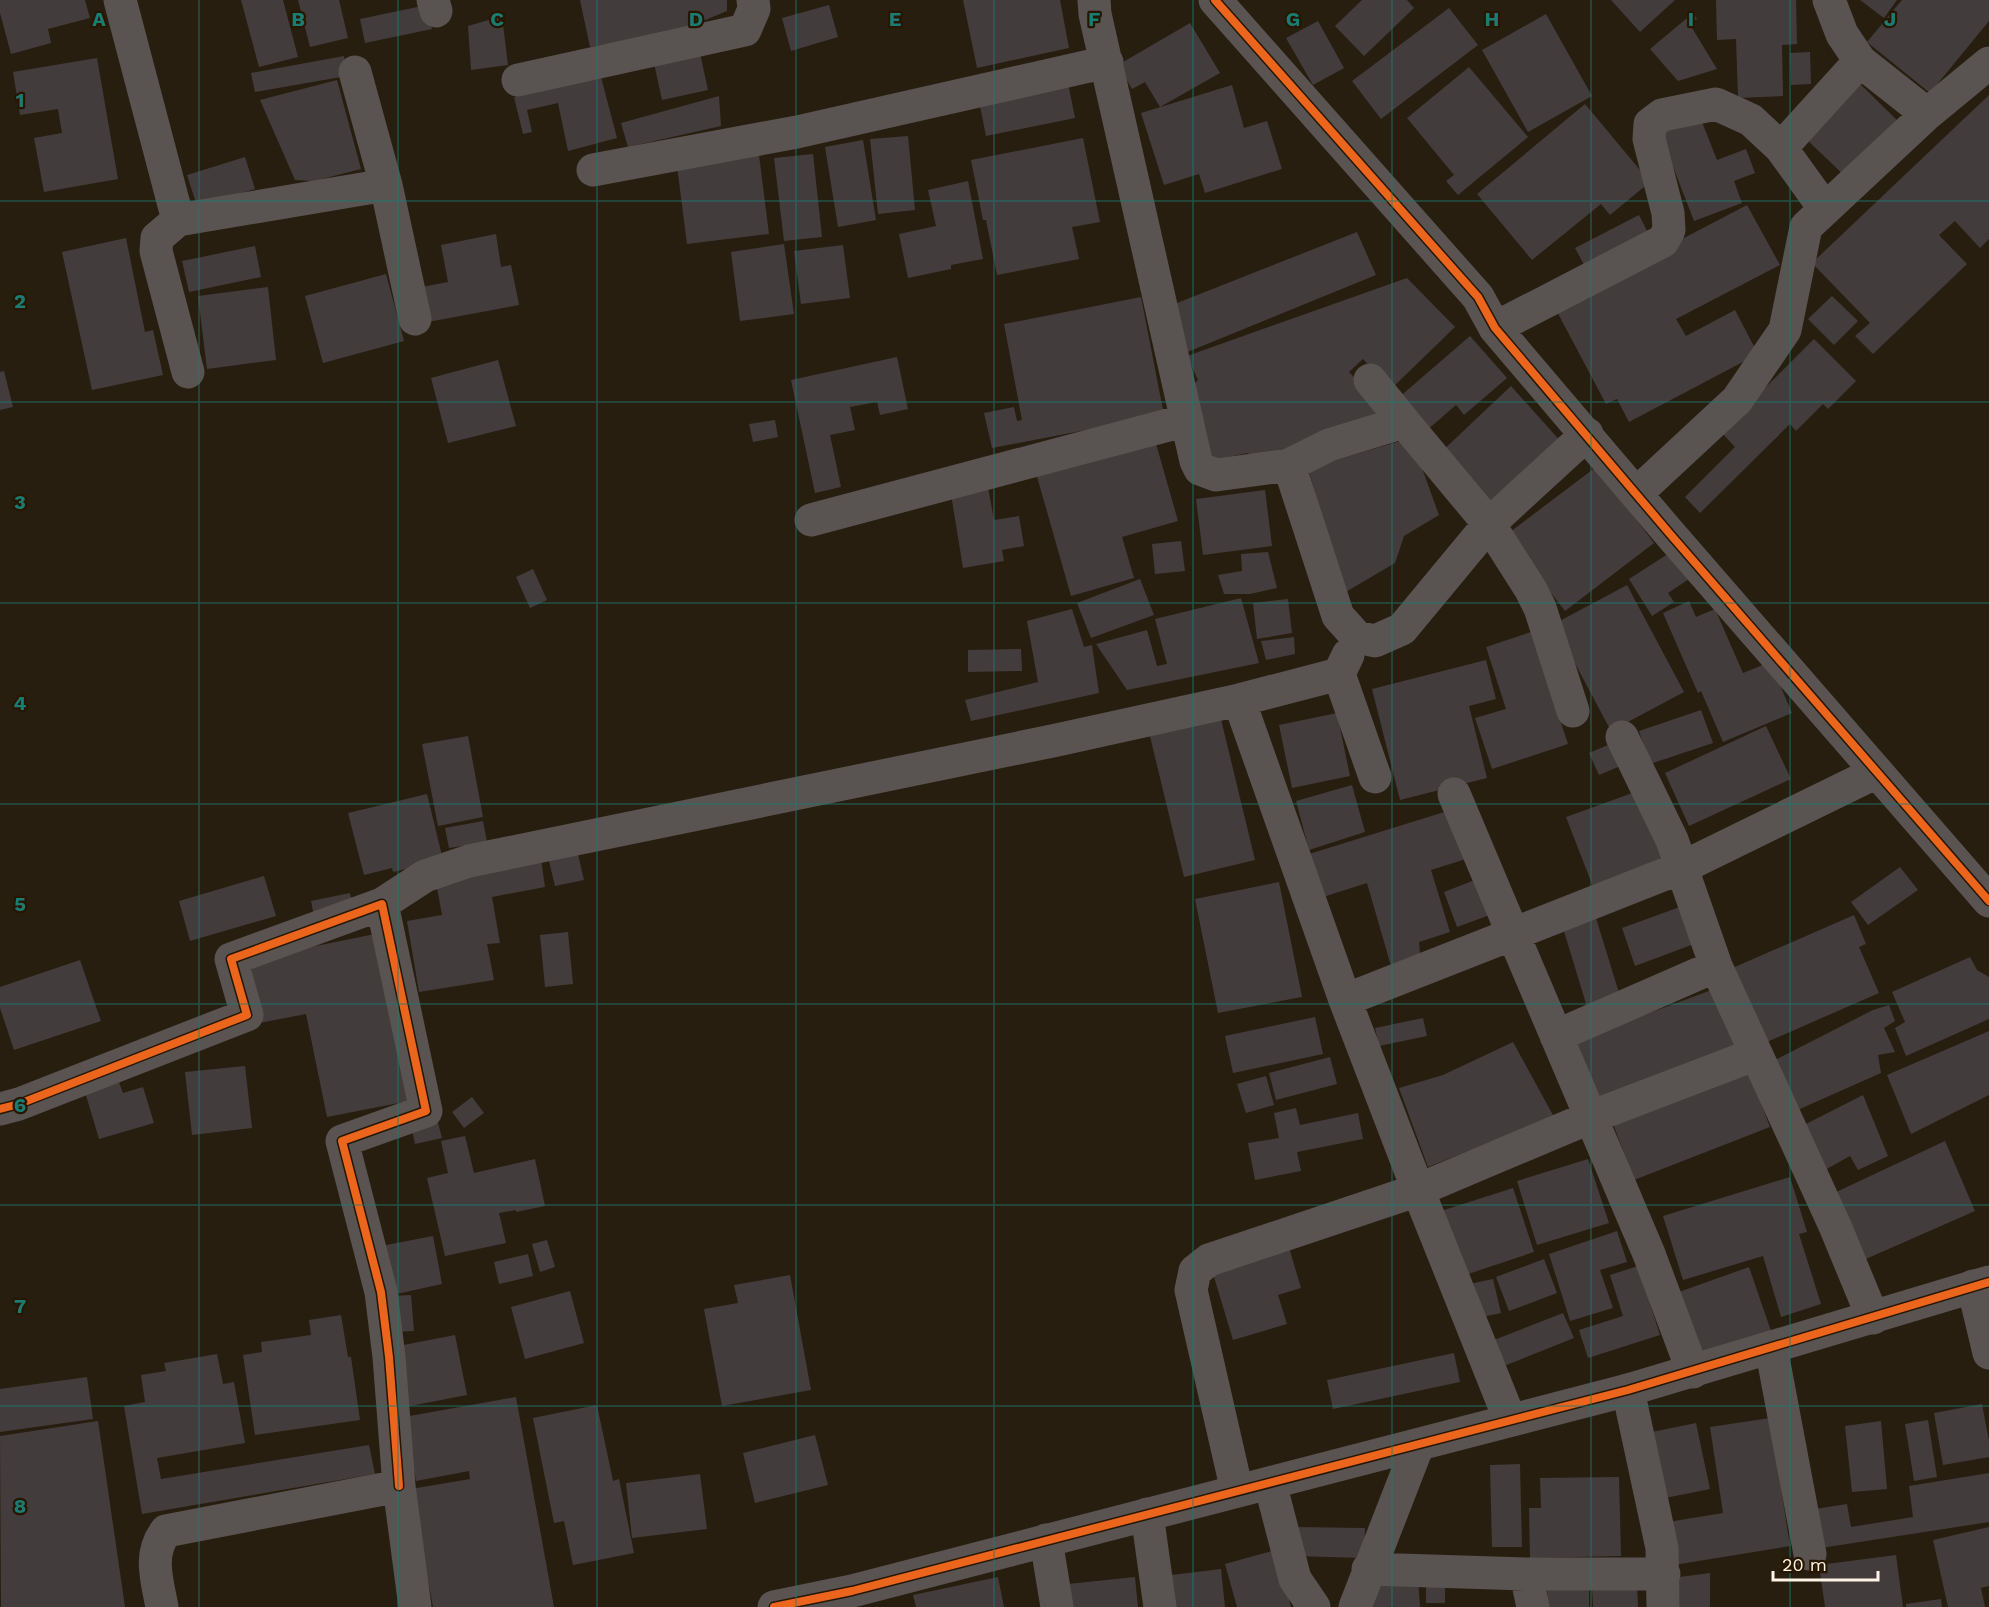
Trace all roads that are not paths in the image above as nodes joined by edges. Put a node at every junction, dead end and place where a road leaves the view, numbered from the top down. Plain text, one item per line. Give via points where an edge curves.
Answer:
1 (120, 0) edge
2 (753, 0) edge
3 (1094, 0) edge
4 (1215, 0) edge
5 (1829, 0) edge
6 (1860, 61) junction
7 (1107, 62) junction
8 (1989, 63) edge
9 (355, 72) dead end
10 (518, 80) dead end
11 (1928, 114) junction
12 (1781, 148) junction
13 (593, 170) dead end
14 (386, 185) junction
15 (1825, 209) junction
16 (178, 220) junction
17 (415, 319) dead end
18 (1495, 328) junction
19 (188, 372) dead end
20 (1370, 380) dead end
21 (1187, 420) junction
22 (1404, 422) junction
23 (1587, 434) junction
24 (1289, 465) junction
25 (1637, 492) junction
26 (811, 520) dead end
27 (1489, 524) junction
28 (1357, 637) junction
29 (1339, 674) junction
30 (1239, 700) junction
31 (1573, 711) dead end
32 (1622, 737) dead end
33 (1877, 772) junction
34 (1375, 777) dead end
35 (1454, 794) dead end
36 (1683, 867) junction
37 (1989, 900) edge
38 (382, 904) junction
39 (1513, 934) junction
40 (1716, 966) junction
41 (1346, 1000) junction
42 (1556, 1036) junction
43 (1756, 1054) junction
44 (0, 1109) edge
45 (1591, 1117) junction
46 (1418, 1190) junction
47 (1981, 1284) edge
48 (1873, 1318) junction
49 (1771, 1347) junction
50 (1989, 1353) edge
51 (1693, 1372) junction
52 (1628, 1390) junction
53 (1510, 1420) junction
54 (1418, 1445) junction
55 (1270, 1483) junction
56 (399, 1486) junction
57 (1237, 1491) junction
58 (1147, 1514) junction
59 (1046, 1540) junction
60 (1809, 1554) dead end
61 (1368, 1569) junction
62 (1526, 1574) junction
63 (1664, 1574) junction
64 (790, 1605) edge
65 (162, 1607) edge
66 (415, 1607) edge
67 (1057, 1607) edge
68 (1160, 1607) edge
69 (1314, 1607) edge
70 (1355, 1607) edge
71 (1533, 1607) edge
72 (1663, 1607) edge

1 - 16 street
2 - 10 street via 754,9 745,30
3 - 7 street
4 - 18 street via 1478,297
5 - 6 street via 1842,34
6 - 11 street
6 - 12 street
7 - 13 street via 797,132
7 - 21 street
8 - 11 street
9 - 14 street
11 - 15 street
12 - 15 street
12 - 18 street via 1750,120 1716,104 1662,115 1650,124 1649,139 1668,213 1669,230 1663,241
14 - 16 street
14 - 17 street
15 - 25 street via 1806,227 1785,330 1737,400
16 - 19 street via 158,238 156,251
18 - 23 street
20 - 22 street
21 - 24 street via 1196,461 1207,473
21 - 26 street
22 - 24 street via 1329,445
22 - 27 street
23 - 25 street
23 - 27 street
24 - 28 street via 1338,616
25 - 33 street
27 - 28 street via 1402,629 1375,641
27 - 31 street via 1540,608
28 - 29 street
29 - 30 street
29 - 34 street
30 - 38 street via 469,861 425,876
30 - 41 street
32 - 36 street
33 - 36 street
33 - 37 street
35 - 39 street
36 - 39 street
36 - 40 street
38 - 44 street via 231,959 247,1016
38 - 56 street via 426,1111 342,1141 381,1292
39 - 41 street
39 - 42 street
40 - 42 street
40 - 43 street
41 - 46 street
42 - 45 street
43 - 45 street
43 - 48 street
45 - 46 street
45 - 51 street
46 - 53 street
46 - 57 street via 1209,1260 1195,1272 1191,1290
47 - 48 street
47 - 50 street
48 - 49 street
49 - 51 street
49 - 60 street
51 - 52 street
52 - 53 street
52 - 63 street via 1662,1548
53 - 54 street
54 - 55 street
54 - 61 street
55 - 57 street
55 - 69 street via 1295,1579
56 - 65 street via 166,1531 158,1542 155,1564
56 - 66 street
57 - 58 street
58 - 59 street
58 - 68 street
59 - 64 street
59 - 67 street
61 - 62 street
61 - 70 street
62 - 63 street
62 - 71 street
63 - 72 street

